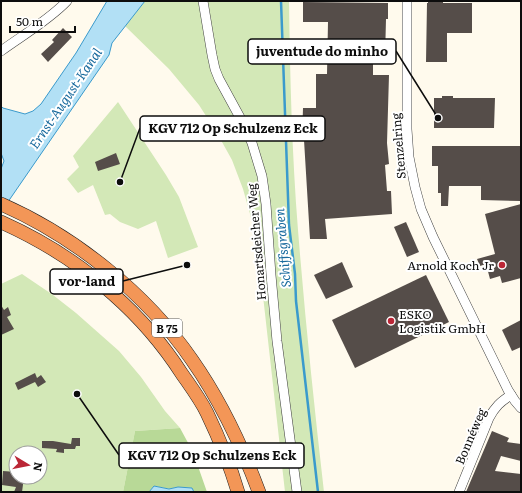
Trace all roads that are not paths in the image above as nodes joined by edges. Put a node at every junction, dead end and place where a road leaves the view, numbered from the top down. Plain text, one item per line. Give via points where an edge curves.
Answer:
1 (68, 1) edge
2 (203, 1) edge
3 (407, 1) edge
4 (1, 51) edge
5 (1, 204) edge
6 (6, 224) edge
7 (511, 395) junction
8 (521, 408) edge
9 (238, 492) edge
10 (259, 492) edge
11 (296, 492) edge
12 (460, 492) edge

1 - 4 street
2 - 11 street, Honartsdeicher Weg via 215,69 252,143 262,176 267,210 270,275
3 - 7 street, Stenzelring via 407,129 415,187 433,237
5 - 10 highway, B 75 via 50,228 73,244 115,276 168,329 192,360 234,431
6 - 9 highway, B 75 via 43,243 114,294 154,337 173,360 206,413 231,468
7 - 8 street, Stenzelring
7 - 12 street, Bonnéweg via 498,404 489,418

